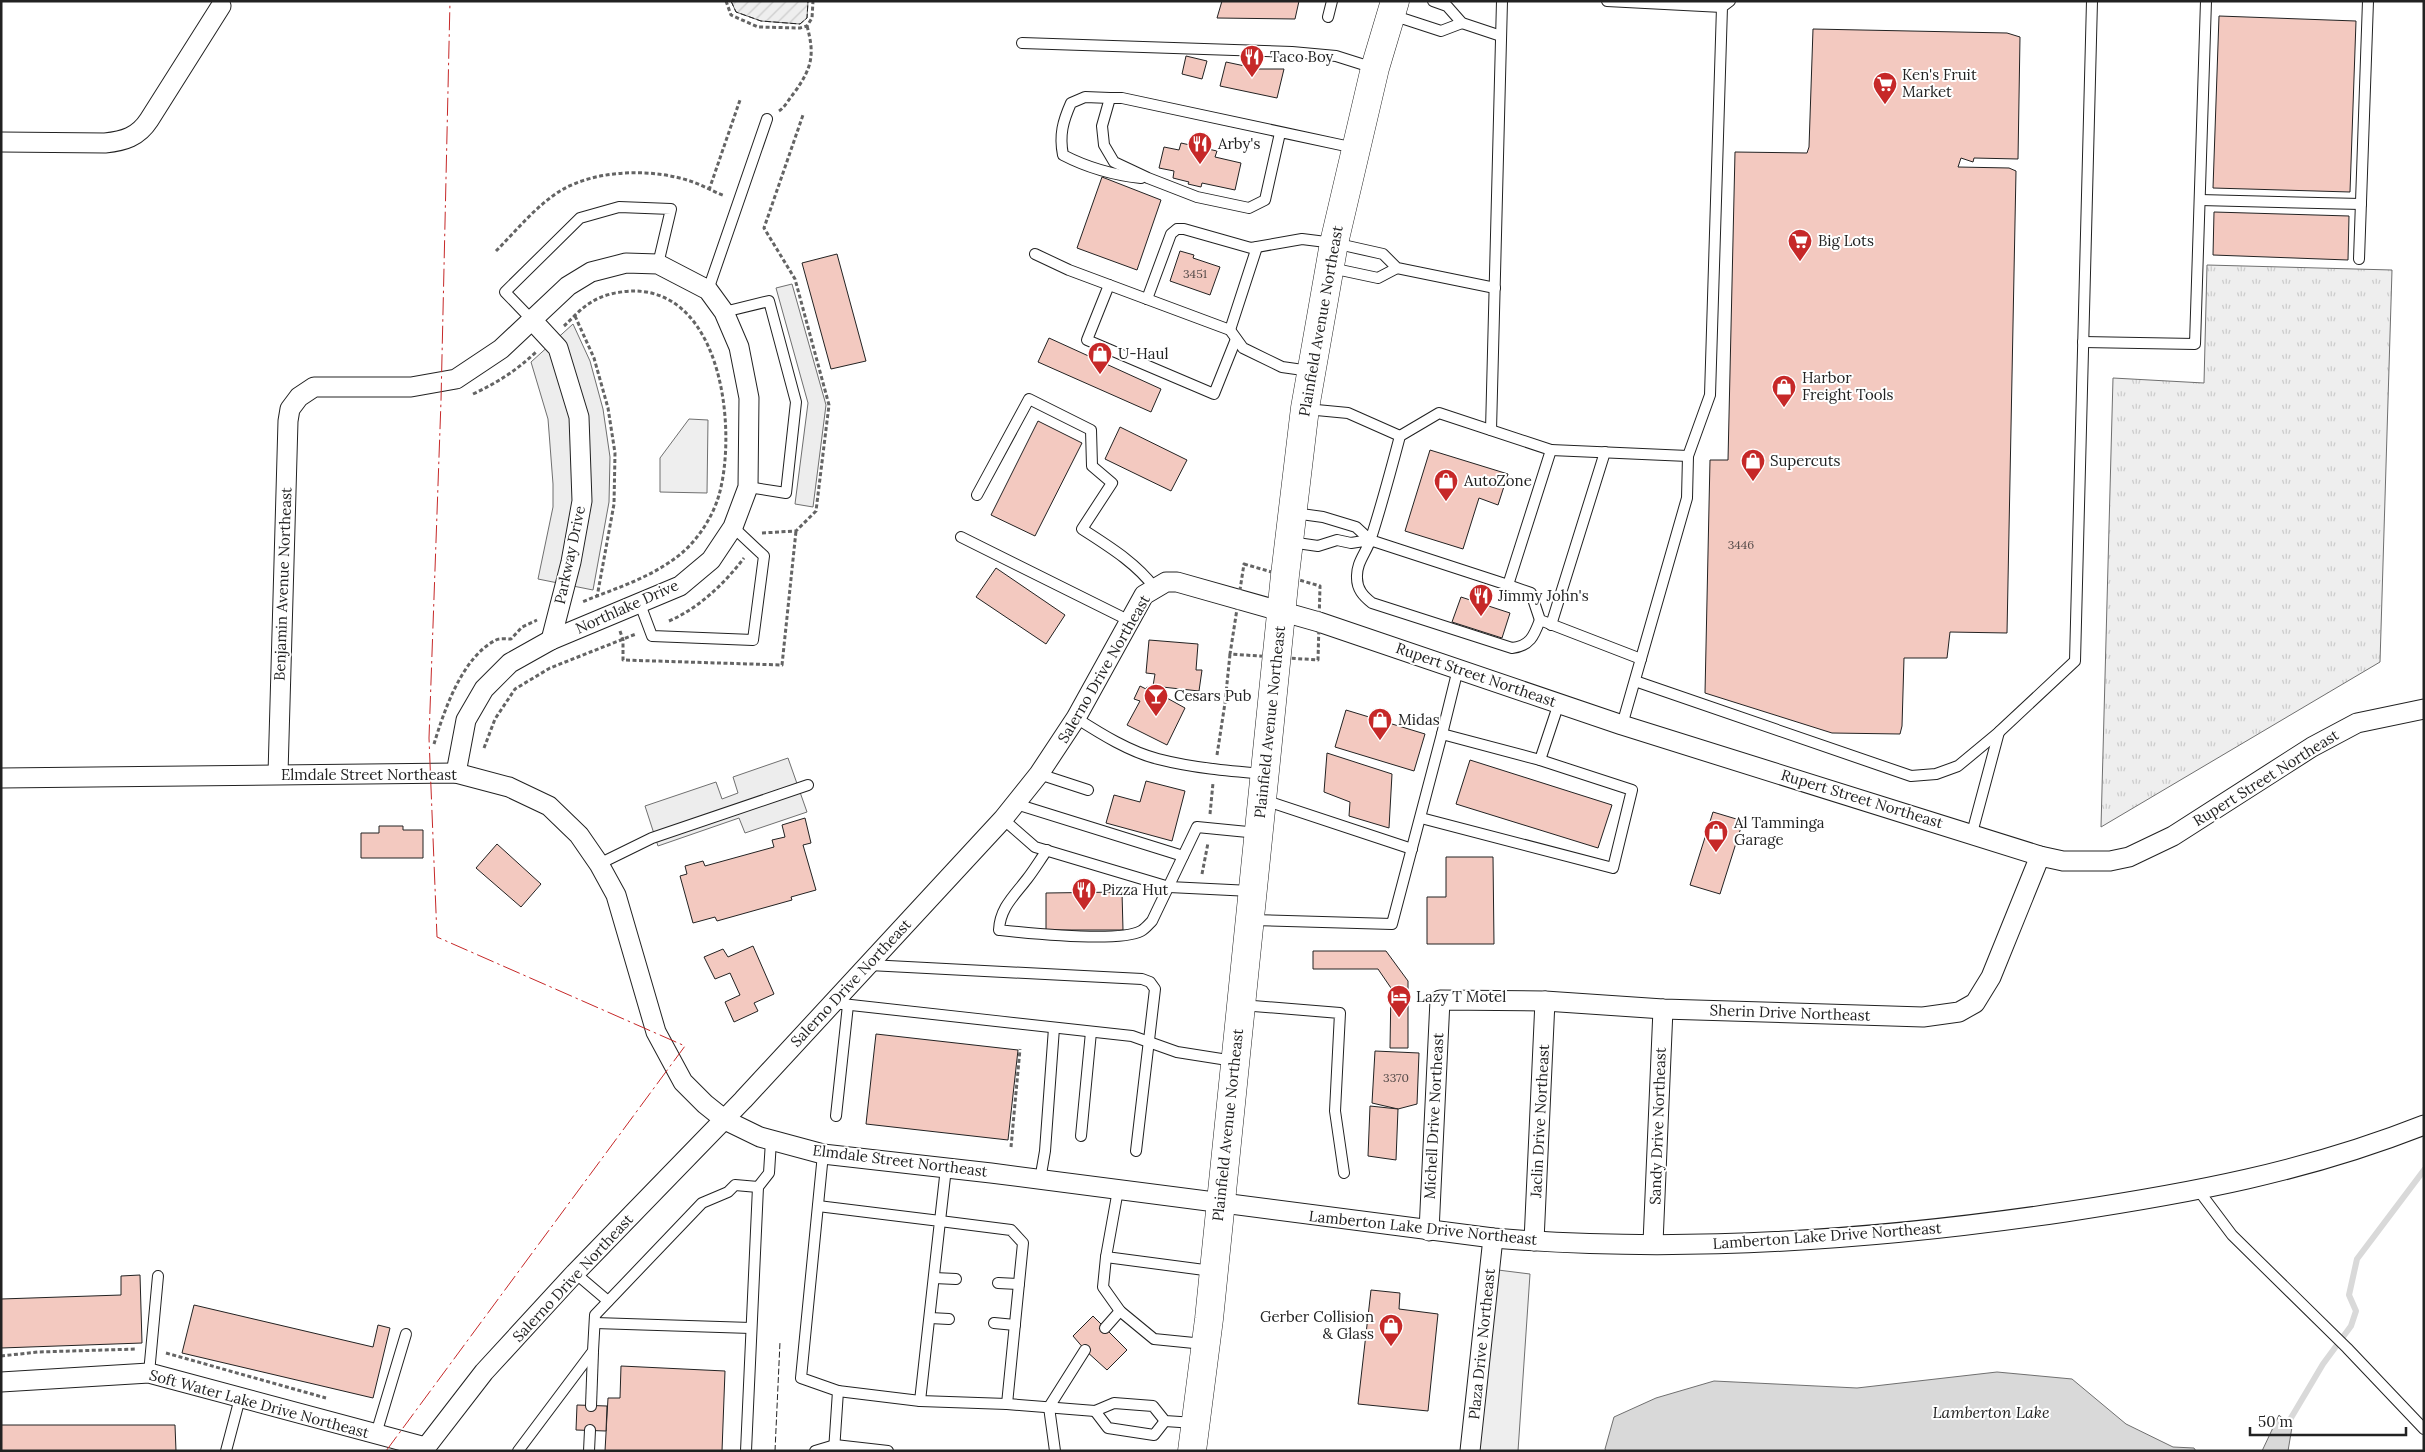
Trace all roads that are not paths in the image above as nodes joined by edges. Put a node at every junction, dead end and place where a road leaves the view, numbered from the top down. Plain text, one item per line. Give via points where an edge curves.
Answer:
1 (1332, 1) edge
2 (1433, 1) edge
3 (1502, 1) edge
4 (1607, 1) edge
5 (2092, 1) edge
6 (2206, 1) edge
7 (2368, 1) edge
8 (1726, 4) edge
9 (221, 6) dead end
10 (1393, 8) edge
11 (1328, 17) dead end
12 (1462, 22) junction
13 (1501, 36) junction
14 (1022, 43) dead end
15 (1375, 68) junction
16 (1110, 98) junction
17 (766, 119) road end
18 (1280, 133) junction
19 (1, 142) edge
20 (1356, 149) junction
21 (1148, 178) junction
22 (2200, 200) junction
23 (2361, 204) junction
24 (1257, 247) junction
25 (1035, 254) dead end
26 (1331, 255) junction
27 (2359, 259) dead end
28 (658, 264) junction
29 (1397, 268) junction
30 (1108, 285) junction
31 (1495, 288) junction
32 (708, 290) junction
33 (1147, 298) junction
34 (724, 312) junction
35 (532, 320) junction
36 (1233, 334) junction
37 (2083, 342) junction
38 (1311, 372) junction
39 (1305, 408) junction
40 (1491, 430) junction
41 (1400, 436) junction
42 (1550, 450) junction
43 (1605, 452) junction
44 (1688, 456) junction
45 (748, 487) junction
46 (977, 495) dead end
47 (1292, 513) junction
48 (733, 526) junction
49 (961, 537) dead end
50 (1370, 540) junction
51 (1289, 542) junction
52 (1508, 585) junction
53 (1154, 587) junction
54 (640, 604) junction
55 (1281, 611) junction
56 (1540, 620) junction
57 (1130, 621) junction
58 (1551, 625) junction
59 (550, 640) junction
60 (1641, 659) junction
61 (1458, 669) junction
62 (1635, 681) junction
63 (1559, 703) junction
64 (2424, 709) edge
65 (1076, 718) junction
66 (1622, 725) junction
67 (1999, 732) junction
68 (1442, 734) junction
69 (1540, 760) junction
70 (456, 773) junction
71 (278, 774) junction
72 (1039, 774) junction
73 (1, 778) edge
74 (808, 785) dead end
75 (1264, 787) junction
76 (1088, 790) dead end
77 (1016, 804) junction
78 (1421, 818) junction
79 (1003, 819) junction
80 (1258, 834) junction
81 (1972, 834) junction
82 (1412, 849) junction
83 (1047, 850) junction
84 (1183, 856) junction
85 (2040, 856) junction
86 (599, 864) junction
87 (1169, 887) junction
88 (1252, 892) junction
89 (1249, 920) junction
90 (868, 964) junction
91 (1440, 1000) joint
92 (1545, 1001) junction
93 (840, 1004) junction
94 (1240, 1005) junction
95 (1663, 1009) junction
96 (1054, 1028) junction
97 (1091, 1032) junction
98 (1150, 1041) junction
99 (1234, 1061) junction
100 (836, 1116) dead end
101 (725, 1120) junction
102 (2424, 1125) edge
103 (1081, 1136) dead end
104 (771, 1141) junction
105 (1136, 1151) dead end
106 (823, 1154) junction
107 (946, 1168) junction
108 (1344, 1174) dead end
109 (1040, 1180) junction
110 (758, 1187) junction
111 (1118, 1190) junction
112 (2199, 1191) junction
113 (1220, 1204) junction
114 (818, 1206) junction
115 (940, 1221) junction
116 (1429, 1231) junction
117 (1493, 1238) junction
118 (1534, 1241) junction
119 (1653, 1243) junction
120 (1106, 1257) junction
121 (1213, 1272) junction
122 (575, 1273) junction
123 (158, 1276) dead end
124 (934, 1278) junction
125 (956, 1279) dead end
126 (998, 1283) dead end
127 (1019, 1284) junction
128 (608, 1301) junction
129 (1120, 1311) junction
130 (930, 1318) junction
131 (949, 1320) dead end
132 (595, 1323) junction
133 (994, 1323) dead end
134 (1015, 1325) junction
135 (751, 1328) junction
136 (1106, 1328) dead end
137 (406, 1334) dead end
138 (1206, 1344) junction
139 (1085, 1350) dead end
140 (593, 1351) junction
141 (149, 1373) junction
142 (1, 1382) edge
143 (838, 1391) junction
144 (240, 1398) junction
145 (920, 1401) junction
146 (1007, 1404) junction
147 (591, 1406) dead end
148 (1049, 1407) junction
149 (1095, 1411) junction
150 (1165, 1421) junction
151 (1196, 1423) junction
152 (2424, 1429) edge
153 (590, 1430) dead end
154 (376, 1434) junction
155 (834, 1448) edge
156 (424, 1449) edge
157 (226, 1451) edge
158 (518, 1451) edge
159 (589, 1451) edge
160 (746, 1451) edge
161 (815, 1451) edge
162 (888, 1451) edge
163 (1055, 1451) edge
164 (1192, 1451) edge
165 (1470, 1451) edge

1 - 11 lane
2 - 12 lane via 1447,6
3 - 13 lane
4 - 8 lane
5 - 37 lane
6 - 22 lane
7 - 23 lane
8 - 44 lane via 1710,395
9 - 19 street via 143,130 135,136 105,143
10 - 12 lane via 1441,31
10 - 15 main road, Plainfield Avenue Northeast
12 - 13 lane
13 - 31 lane
14 - 15 lane via 1292,52 1336,56
15 - 20 main road, Plainfield Avenue Northeast
16 - 18 lane
16 - 21 lane via 1102,126 1104,144 1114,162
16 - 21 lane via 1085,96 1071,103 1060,140 1063,155 1116,176
17 - 32 lane
18 - 20 lane
18 - 21 lane via 1265,200 1249,208 1197,197
20 - 26 main road, Plainfield Avenue Northeast
22 - 23 lane
22 - 37 lane via 2195,344
23 - 27 lane
24 - 26 lane via 1302,239
24 - 33 lane via 1177,229 1171,234
24 - 36 lane
25 - 30 lane
26 - 29 lane via 1383,254
26 - 29 lane via 1378,278
26 - 38 main road, Plainfield Avenue Northeast
28 - 32 street, Northlake Drive
28 - 35 street, Northlake Drive via 626,263 591,272 568,286
28 - 35 lane via 671,209 619,207 580,218 505,292
29 - 31 lane
30 - 33 lane
30 - 36 lane via 1087,340 1214,394
31 - 40 lane
32 - 34 street, Northlake Drive
33 - 36 lane
34 - 45 street, Northlake Drive via 739,347 749,398
34 - 45 lane via 769,301 796,402 786,493
35 - 59 street, Parkway Drive via 558,348 579,417 582,501 571,562
35 - 71 street, Benjamin Avenue Northeast via 501,349 456,379 411,387 314,388 299,397 290,409
36 - 38 lane via 1243,348 1282,367
37 - 67 lane via 2075,661
38 - 39 main road, Plainfield Avenue Northeast
39 - 41 lane via 1348,413
39 - 47 main road, Plainfield Avenue Northeast
40 - 41 lane via 1439,413
40 - 42 lane
41 - 50 lane
42 - 43 lane
42 - 52 lane
43 - 44 lane
43 - 58 lane
44 - 60 lane via 1687,498
45 - 48 street, Northlake Drive
46 - 53 lane via 1029,399 1092,430 1092,466 1112,483 1082,529 1143,572
47 - 50 lane via 1323,517 1356,527
47 - 51 main road, Plainfield Avenue Northeast
48 - 54 street, Northlake Drive via 711,560 680,586
48 - 54 lane via 764,556 752,640 652,636
49 - 57 lane
50 - 51 lane via 1337,540 1318,546
50 - 52 lane
50 - 56 lane via 1356,577 1363,596 1372,603 1512,648 1529,642
51 - 55 main road, Plainfield Avenue Northeast
52 - 56 lane via 1531,593
53 - 55 street, Salerno Drive Northeast via 1166,582 1189,584
53 - 57 street, Salerno Drive Northeast via 1144,595
54 - 59 street, Northlake Drive
55 - 61 street, Rupert Street Northeast
55 - 75 main road, Plainfield Avenue Northeast
56 - 58 lane
57 - 65 street, Salerno Drive Northeast
58 - 60 lane
59 - 70 street, Northlake Drive via 510,663 484,688 466,720
60 - 62 lane
61 - 63 street, Rupert Street Northeast
61 - 68 lane
62 - 66 lane
62 - 67 lane via 1911,776 1936,774 1958,766
63 - 66 street, Rupert Street Northeast
63 - 69 lane
64 - 85 street, Rupert Street Northeast via 2357,723 2312,747 2173,836 2129,857 2110,861 2063,861
65 - 72 street, Salerno Drive Northeast
65 - 75 lane via 1108,738 1156,759 1208,768
66 - 81 street, Rupert Street Northeast
67 - 81 lane
68 - 69 lane
68 - 78 lane
69 - 78 lane via 1632,790 1613,868
70 - 71 street, Elmdale Street Northeast
70 - 86 street, Elmdale Street Northeast via 509,787 550,806 579,835
71 - 73 street, Elmdale Street Northeast
72 - 76 lane
72 - 77 street, Salerno Drive Northeast
74 - 86 lane via 652,838
75 - 80 main road, Plainfield Avenue Northeast
75 - 82 lane
77 - 79 street, Salerno Drive Northeast
77 - 84 lane
78 - 82 lane
79 - 83 lane via 1035,847
79 - 90 street, Salerno Drive Northeast
80 - 84 lane via 1197,826
80 - 88 main road, Plainfield Avenue Northeast
81 - 85 street, Rupert Street Northeast
82 - 89 lane via 1392,924
83 - 87 lane
83 - 87 lane via 1005,906 999,930 1120,936 1142,931 1152,921
84 - 87 lane
85 - 95 street, Sherin Drive Northeast via 1991,977 1975,1004 1959,1012 1923,1017
86 - 101 street, Elmdale Street Northeast via 616,895 656,1032 683,1082
87 - 88 lane
88 - 89 main road, Plainfield Avenue Northeast
89 - 94 main road, Plainfield Avenue Northeast
90 - 93 street, Salerno Drive Northeast
90 - 98 lane via 1150,982 1156,989
91 - 92 street, Sherin Drive Northeast
91 - 116 street, Michell Drive Northeast
92 - 95 street, Sherin Drive Northeast
92 - 118 street, Jaclin Drive Northeast
93 - 96 lane
93 - 100 lane
93 - 101 street, Salerno Drive Northeast
94 - 99 main road, Plainfield Avenue Northeast
94 - 108 lane via 1340,1013 1334,1110
95 - 119 street, Sandy Drive Northeast
96 - 97 lane
96 - 109 lane
97 - 98 lane
97 - 103 lane
98 - 99 lane via 1177,1052
98 - 105 lane
99 - 113 main road, Plainfield Avenue Northeast
101 - 104 street, Elmdale Street Northeast
101 - 122 street, Salerno Drive Northeast
102 - 112 street, Lamberton Lake Drive Northeast via 2344,1155
104 - 106 street, Elmdale Street Northeast
104 - 110 lane via 769,1174
106 - 107 street, Elmdale Street Northeast
106 - 114 lane
107 - 109 street, Elmdale Street Northeast
107 - 115 lane
109 - 111 street, Elmdale Street Northeast
110 - 128 lane via 735,1185 728,1192 702,1203
110 - 135 lane
111 - 113 street, Elmdale Street Northeast
111 - 120 lane
112 - 119 street, Lamberton Lake Drive Northeast via 1914,1232 1739,1244
112 - 152 lane via 2232,1235
113 - 116 street, Lamberton Lake Drive Northeast
113 - 121 main road, Plainfield Avenue Northeast
114 - 115 lane
114 - 143 lane via 801,1378
115 - 124 lane
115 - 127 lane via 1011,1230 1023,1243
116 - 117 street, Lamberton Lake Drive Northeast
117 - 118 street, Lamberton Lake Drive Northeast
117 - 165 street, Plaza Drive Northeast
118 - 119 street, Lamberton Lake Drive Northeast
120 - 121 lane
120 - 129 lane via 1103,1287
121 - 138 main road, Plainfield Avenue Northeast
122 - 128 lane
122 - 156 street, Salerno Drive Northeast via 484,1372
123 - 141 lane
124 - 125 lane
124 - 130 lane
126 - 127 lane
127 - 134 lane
128 - 132 lane via 595,1315
129 - 136 lane
129 - 138 lane via 1154,1339
130 - 131 lane
130 - 145 lane
132 - 135 lane
132 - 140 lane
133 - 134 lane
134 - 146 lane
135 - 160 lane
137 - 154 lane
138 - 151 main road, Plainfield Avenue Northeast
139 - 148 lane
140 - 147 lane
140 - 158 lane
141 - 142 street, Soft Water Lake Drive Northeast
141 - 144 street, Soft Water Lake Drive Northeast
143 - 145 lane
143 - 155 lane
144 - 154 street, Soft Water Lake Drive Northeast
144 - 157 lane
145 - 146 lane
146 - 148 lane
148 - 149 lane
148 - 163 lane
149 - 150 lane via 1114,1403 1153,1406
149 - 150 lane via 1108,1428 1154,1435
150 - 151 lane
151 - 164 main road, Plainfield Avenue Northeast
153 - 159 lane
154 - 156 street, Soft Water Lake Drive Northeast
155 - 161 lane
155 - 162 lane

